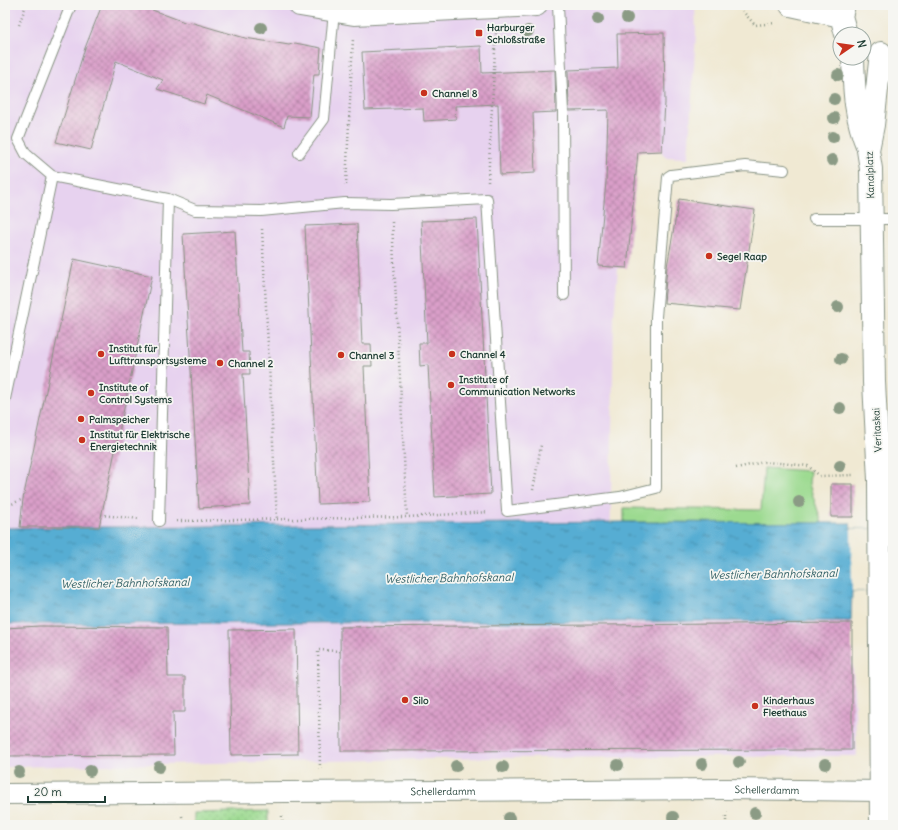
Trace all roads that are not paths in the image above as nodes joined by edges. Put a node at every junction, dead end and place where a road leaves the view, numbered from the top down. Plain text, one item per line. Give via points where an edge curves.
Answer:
1 (71, 5) edge
2 (300, 5) edge
3 (536, 5) edge
4 (558, 5) edge
5 (791, 5) edge
6 (334, 10) junction
7 (844, 18) edge
8 (879, 50) edge
9 (853, 66) edge
10 (868, 150) junction
11 (299, 153) dead end
12 (784, 170) dead end
13 (52, 176) junction
14 (168, 199) junction
15 (814, 219) dead end
16 (882, 219) edge
17 (564, 295) dead end
18 (873, 298) joint
19 (5, 399) edge
20 (159, 521) road end
21 (881, 791) junction
22 (5, 794) edge
23 (881, 825) edge

1 - 13 lane via 18,139 26,154
2 - 6 main road
3 - 6 main road via 354,14
4 - 17 lane via 563,112
5 - 7 main road
6 - 11 lane via 324,119
8 - 10 main road, Kanalplatz via 873,125
9 - 10 main road via 859,126
10 - 16 main road, Kanalplatz
12 - 14 lane via 745,166 668,177 656,317 656,488 620,497 507,511 487,199 391,204 345,203 261,211 195,210
13 - 14 lane
13 - 19 lane
14 - 20 lane
15 - 16 lane
16 - 18 main road, Kanalplatz
18 - 21 main road, Veritaskai via 880,528
21 - 22 street, Schellerdamm via 726,789
21 - 23 main road, Veritaskai

